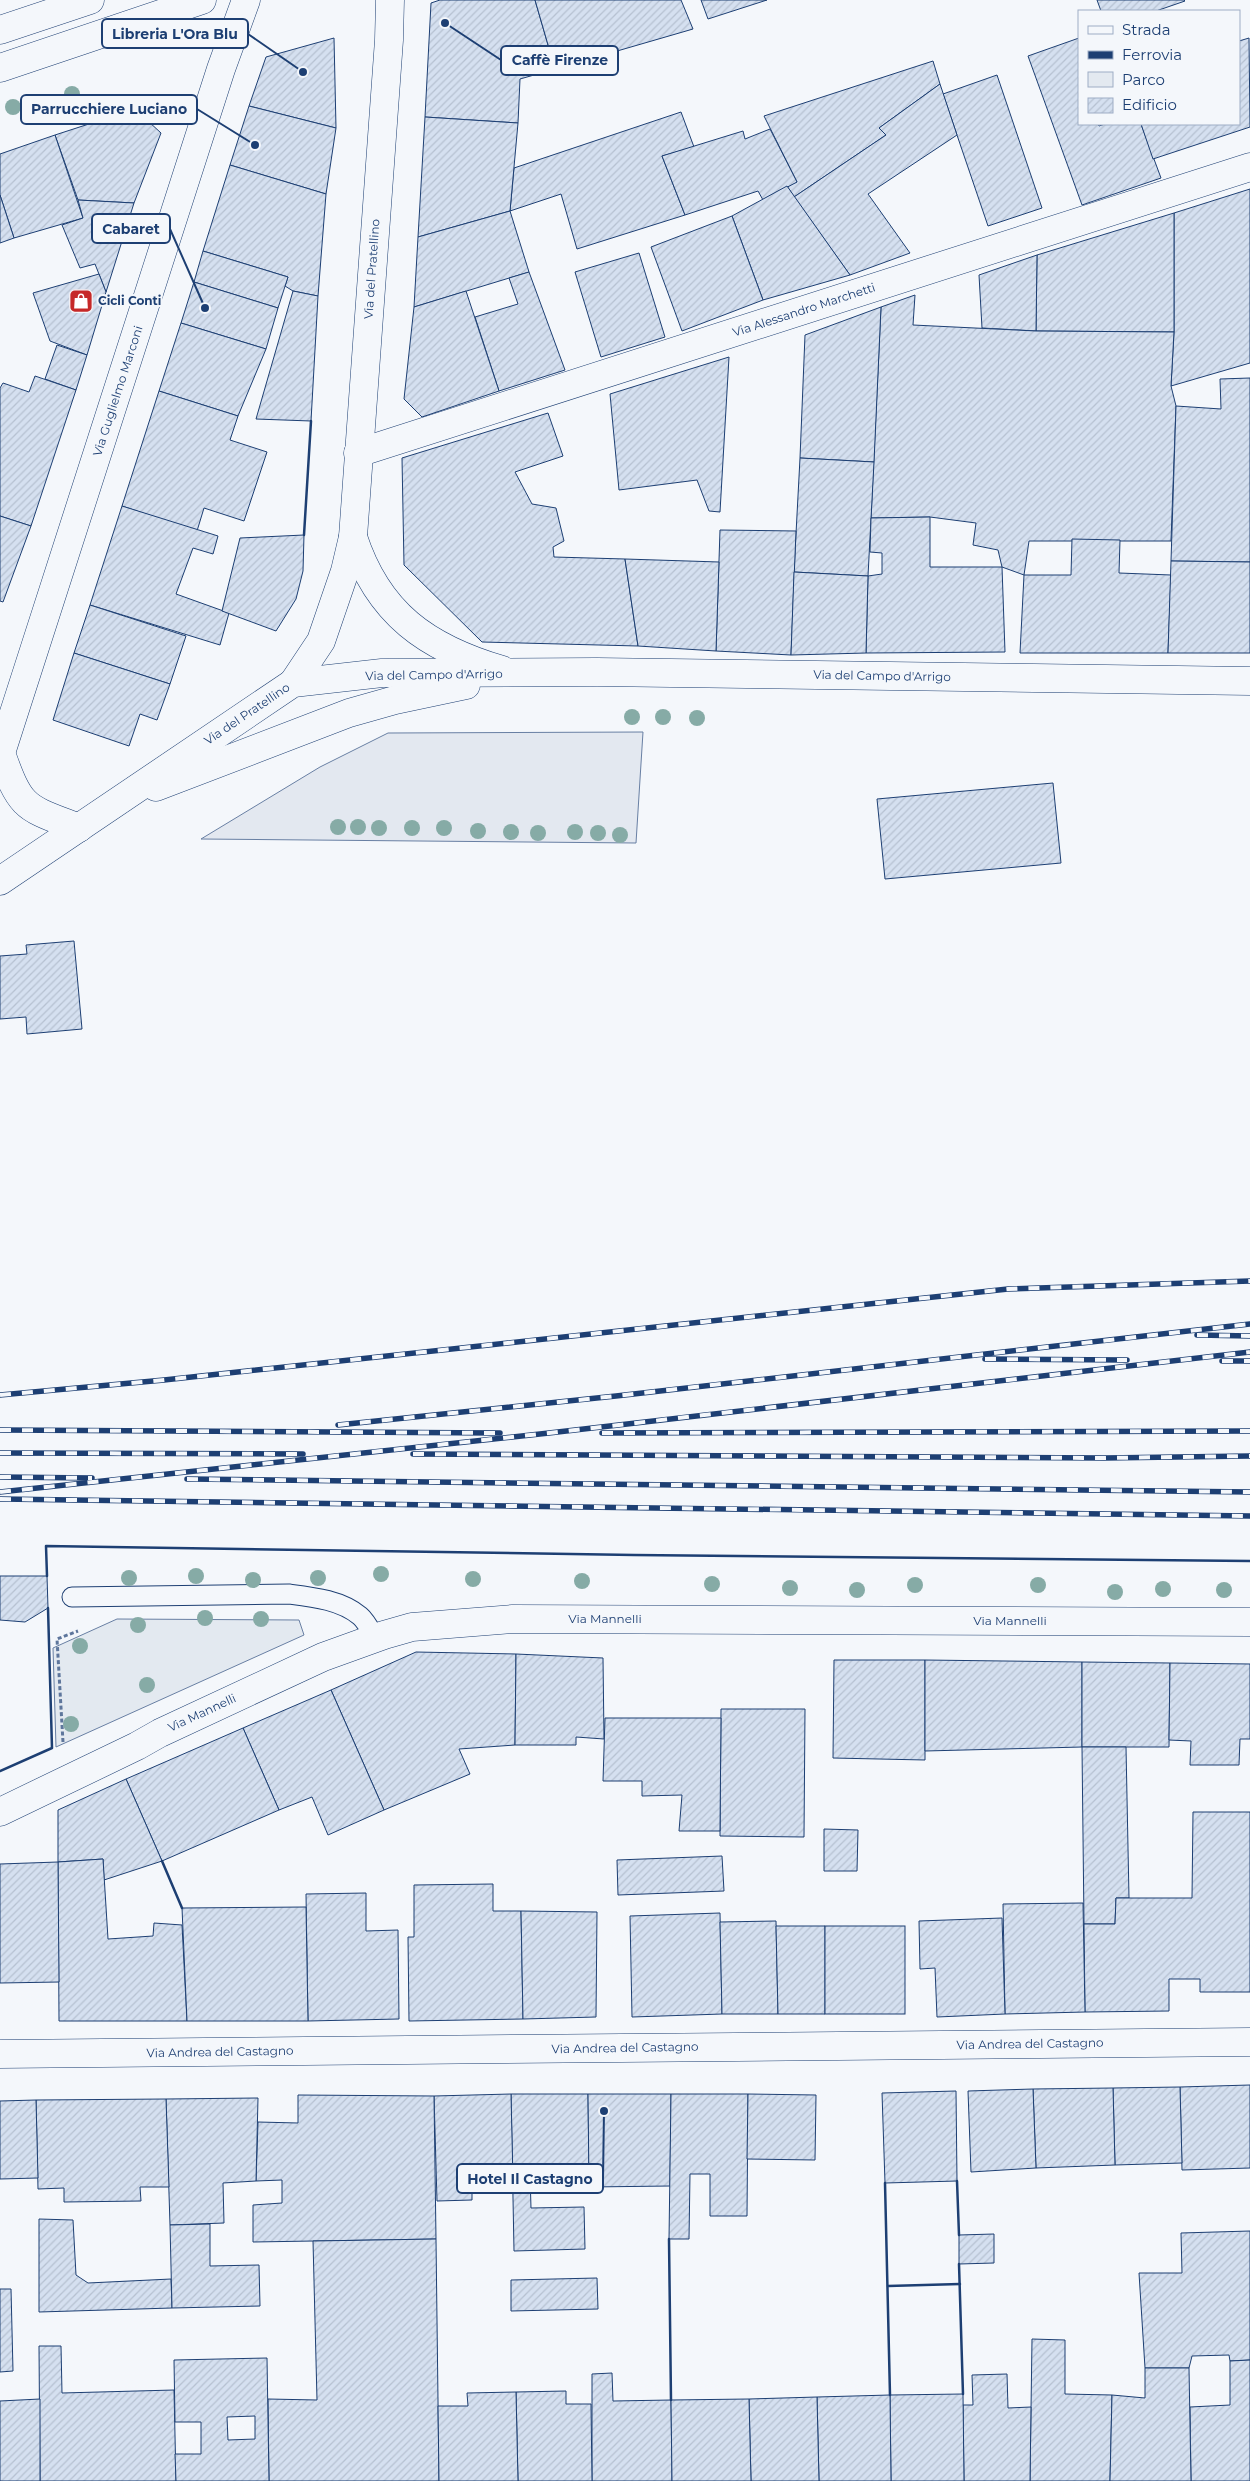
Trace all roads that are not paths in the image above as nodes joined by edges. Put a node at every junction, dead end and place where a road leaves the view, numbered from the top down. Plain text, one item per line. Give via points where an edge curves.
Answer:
1 (90, 0) edge
2 (202, 0) edge
3 (246, 0) edge
4 (390, 0) edge
5 (0, 30) edge
6 (0, 68) edge
7 (1250, 167) edge
8 (358, 453) junction
9 (353, 537) junction
10 (515, 674) junction
11 (1250, 681) edge
12 (293, 683) junction
13 (316, 725) joint
14 (1, 755) edge
15 (119, 800) junction
16 (78, 828) junction
17 (0, 881) edge
18 (72, 1597) dead end
19 (1250, 1622) edge
20 (375, 1638) junction
21 (0, 1812) edge
22 (1250, 2042) edge
23 (0, 2054) edge

1 - 5 street
2 - 6 street
3 - 14 street, Via Guglielmo Marconi
4 - 8 street, Via del Pratellino
7 - 8 street, Via Alessandro Marchetti
8 - 9 street, Via del Pratellino
9 - 10 street, Via del Pratellino via 367,575 376,589 414,629 470,661
9 - 12 street, Via del Pratellino via 321,640
10 - 11 street, Via del Campo d'Arrigo via 597,672
10 - 12 street, Via del Campo d'Arrigo via 382,673
10 - 13 street, Via del Campo d'Arrigo via 395,700
12 - 15 street, Via del Pratellino
13 - 15 street, Via del Pratellino
14 - 16 street, Via Guglielmo Marconi via 24,803
15 - 16 street, Via del Pratellino
16 - 17 street, Via del Pratellino
18 - 20 lane via 289,1594 341,1605 360,1616
19 - 20 street, Via Mannelli via 513,1619 412,1627
20 - 21 street, Via Mannelli via 305,1666 160,1733
22 - 23 street, Via Andrea del Castagno

